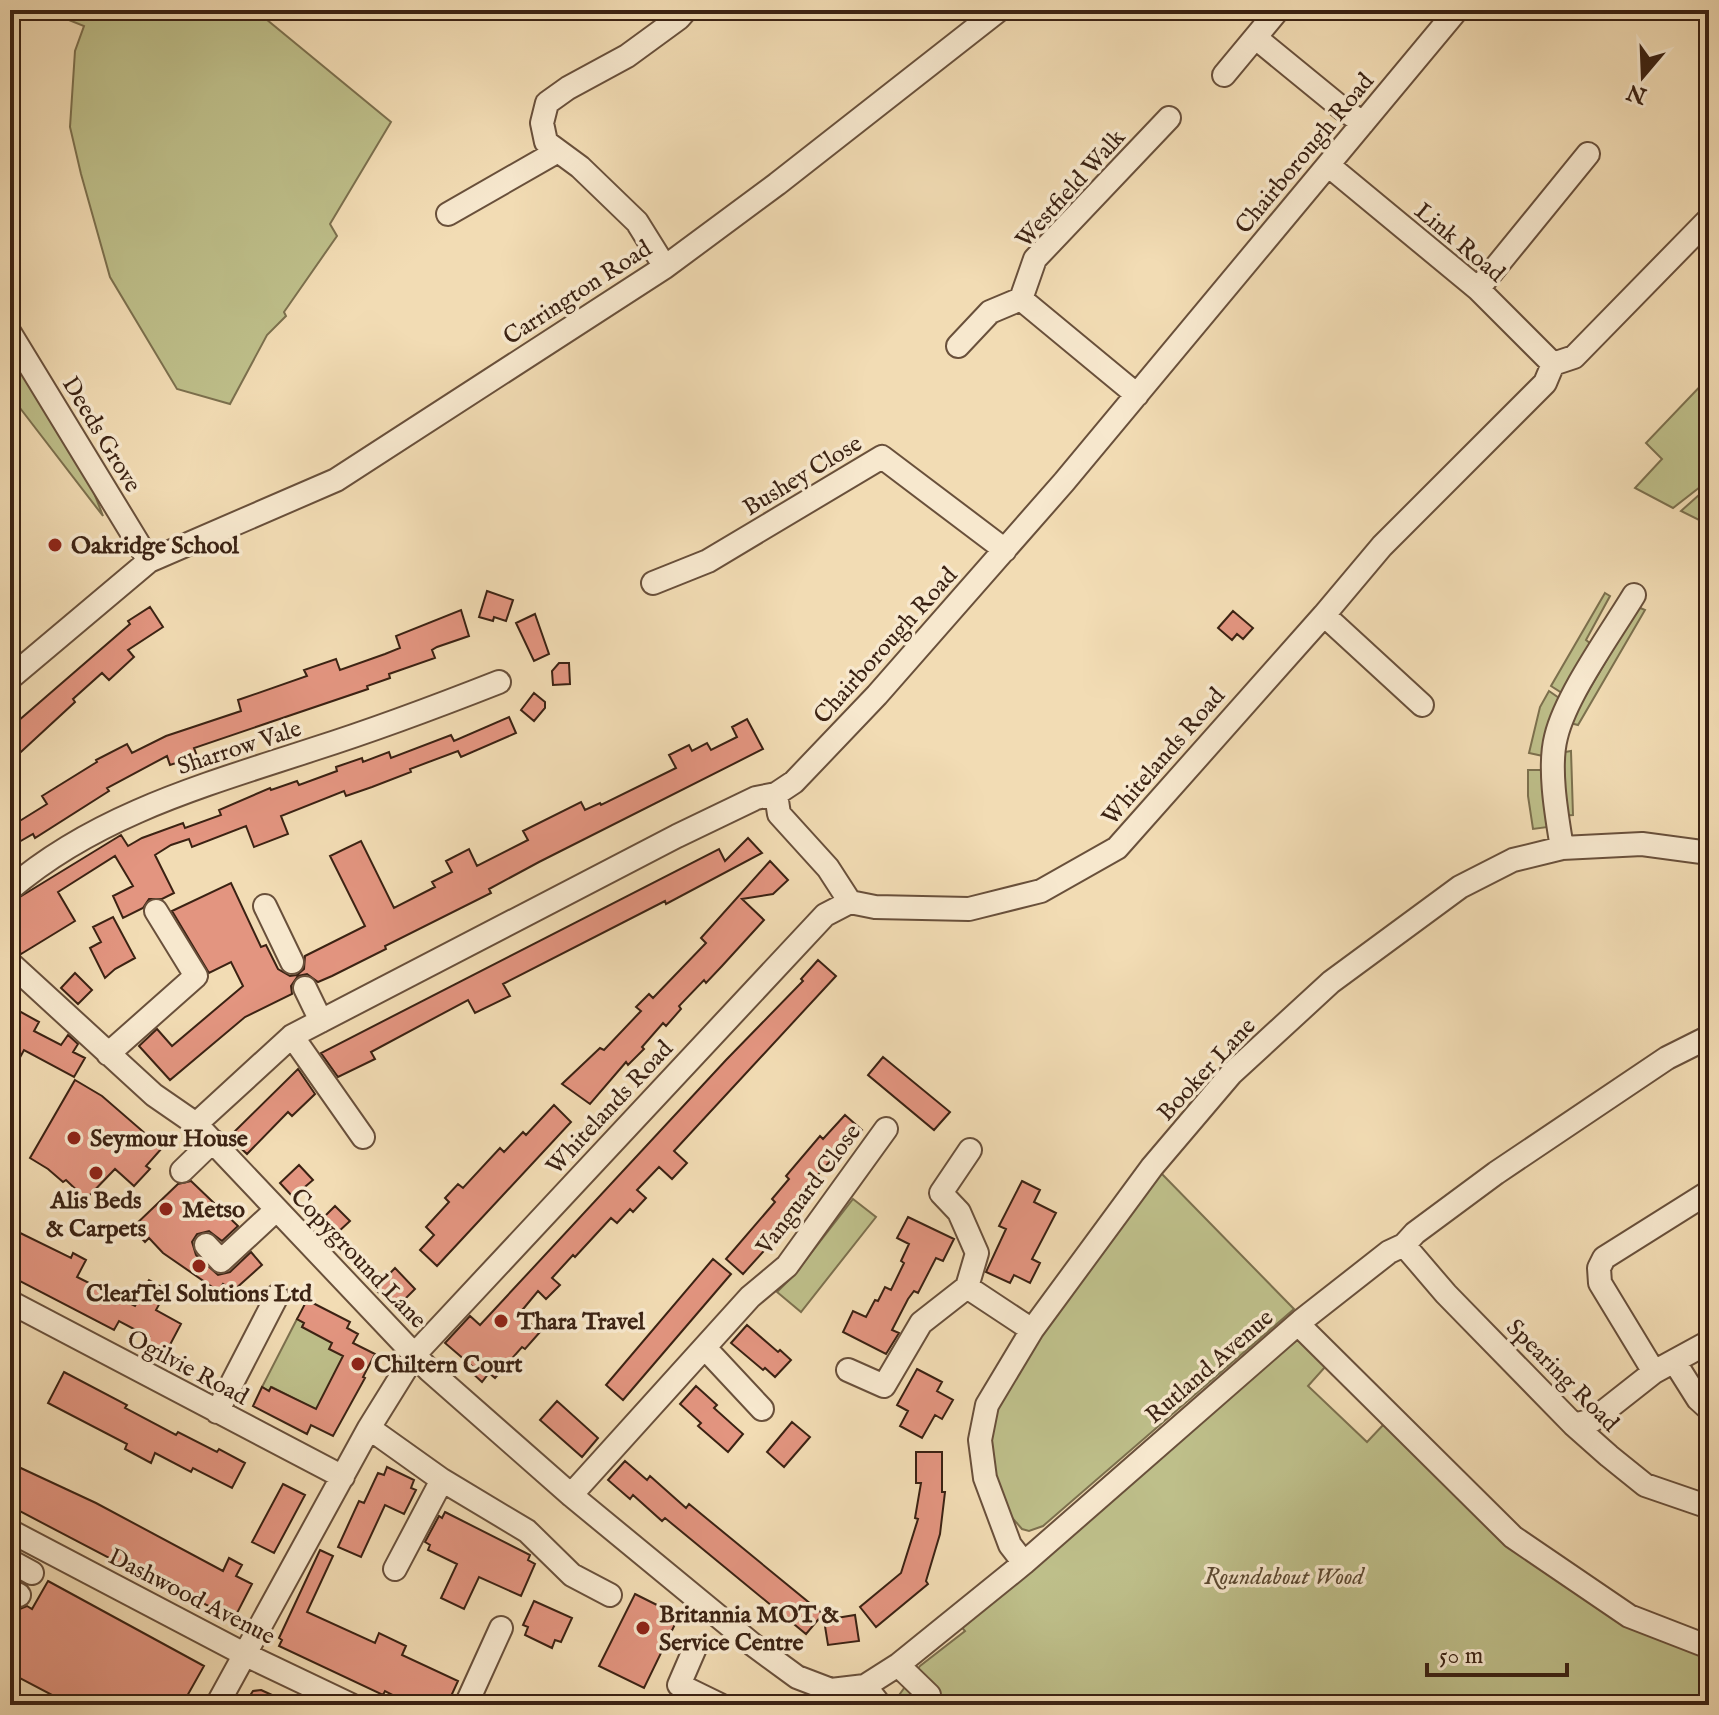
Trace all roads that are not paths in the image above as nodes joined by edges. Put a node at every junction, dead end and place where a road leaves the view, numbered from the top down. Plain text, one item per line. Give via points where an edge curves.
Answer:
1 (686, 10) edge
2 (999, 10) edge
3 (1278, 10) edge
4 (1457, 10) edge
5 (1256, 38) junction
6 (1224, 75) dead end
7 (1169, 118) dead end
8 (1363, 123) junction
9 (558, 151) junction
10 (1588, 154) dead end
11 (1328, 165) junction
12 (448, 214) dead end
13 (1709, 219) edge
14 (665, 267) junction
15 (1478, 289) junction
16 (1021, 299) junction
17 (10, 333) edge
18 (958, 346) dead end
19 (1553, 364) junction
20 (1137, 395) junction
21 (1005, 550) junction
22 (149, 561) junction
23 (653, 583) dead end
24 (1634, 595) dead end
25 (1324, 615) junction
26 (10, 678) edge
27 (499, 682) dead end
28 (1422, 705) dead end
29 (776, 794) junction
30 (1562, 848) junction
31 (1707, 851) edge
32 (10, 889) edge
33 (850, 902) junction
34 (265, 906) dead end
35 (156, 911) dead end
36 (292, 962) dead end
37 (10, 963) edge
38 (305, 988) dead end
39 (321, 1021) junction
40 (292, 1036) junction
41 (1709, 1037) edge
42 (108, 1054) junction
43 (196, 1124) junction
44 (886, 1129) dead end
45 (363, 1137) dead end
46 (213, 1141) junction
47 (970, 1150) dead end
48 (182, 1171) dead end
49 (1709, 1192) edge
50 (276, 1210) junction
51 (206, 1245) dead end
52 (1404, 1245) junction
53 (967, 1287) junction
54 (277, 1296) dead end
55 (10, 1302) edge
56 (1298, 1324) junction
57 (1032, 1330) junction
58 (1709, 1342) edge
59 (705, 1348) junction
60 (415, 1354) junction
61 (1674, 1361) junction
62 (848, 1370) dead end
63 (1654, 1372) junction
64 (762, 1409) dead end
65 (1709, 1409) edge
66 (217, 1412) junction
67 (1583, 1423) junction
68 (369, 1428) junction
69 (343, 1477) junction
70 (442, 1480) junction
71 (571, 1495) junction
72 (1709, 1507) edge
73 (10, 1531) edge
74 (10, 1561) edge
75 (1024, 1563) junction
76 (395, 1569) dead end
77 (32, 1573) dead end
78 (610, 1595) dead end
79 (501, 1628) dead end
80 (752, 1644) joint
81 (1709, 1647) edge
82 (695, 1648) dead end
83 (244, 1654) junction
84 (898, 1665) junction
85 (865, 1686) junction
86 (929, 1695) dead end
87 (217, 1705) edge
88 (351, 1705) edge
89 (466, 1705) edge
90 (720, 1705) edge
91 (880, 1705) edge

1 - 9 street via 627,56 547,103 542,123 546,142
2 - 14 street, Carrington Road
3 - 5 street
4 - 8 street, Chairborough Road
5 - 6 street
5 - 8 street
7 - 16 street, Westfield Walk via 1035,259
8 - 11 street, Chairborough Road
9 - 12 street
9 - 14 street via 637,222
10 - 15 street
11 - 15 street, Link Road
11 - 20 street, Chairborough Road
13 - 19 street, Whitelands Road via 1574,357
14 - 22 street, Carrington Road via 336,480
15 - 19 street, Link Road
16 - 18 street via 990,312
16 - 20 street
17 - 22 street, Deeds Grove
19 - 25 street, Whitelands Road via 1545,383 1382,546
20 - 21 street, Chairborough Road
21 - 23 street, Bushey Close via 882,457 708,561
21 - 29 street, Chairborough Road via 877,695 794,782
22 - 26 street, Carrington Road
24 - 30 street via 1574,694 1555,738 1553,798
25 - 28 street
25 - 33 street, Whitelands Road via 1117,848 1041,891 969,909
27 - 32 street, Sharrow Vale via 144,807 80,839
29 - 33 street via 779,814 828,868
29 - 39 street, Chairborough Road via 756,798 677,836
30 - 31 street, Booker Lane via 1642,844
30 - 57 street, Booker Lane via 1513,860 1460,887 1331,982 1231,1074 1171,1144
33 - 60 street, Whitelands Road via 825,915
34 - 36 street
35 - 42 street via 196,976
37 - 42 street, Copyground Lane
38 - 39 street
39 - 40 street, Chairborough Road
40 - 43 street, Chairborough Road
40 - 45 street
41 - 52 street, Rutland Avenue via 1667,1058 1496,1173
42 - 43 street, Copyground Lane
43 - 46 street, Copyground Lane
44 - 59 street, Vanguard Close via 787,1266 750,1297
46 - 48 street
46 - 50 street, Copyground Lane
47 - 53 street via 941,1193 959,1212 977,1253
49 - 63 street via 1604,1258 1599,1268 1600,1283
50 - 51 street via 221,1261
50 - 60 street, Copyground Lane
52 - 56 street, Rutland Avenue
52 - 67 street, Spearing Road via 1446,1294
53 - 57 street
53 - 62 street via 921,1323 884,1386
54 - 66 street
55 - 66 street, Ogilvie Road
56 - 75 street, Rutland Avenue
56 - 81 street via 1513,1537 1629,1616
57 - 75 street, Booker Lane via 987,1405 980,1440 985,1478 1010,1545
58 - 61 street
59 - 64 street
59 - 71 street, Vanguard Close
60 - 68 street, Whitelands Road
60 - 71 street, Copyground Lane
61 - 63 street
61 - 65 street
63 - 67 street
66 - 69 street, Ogilvie Road
67 - 72 street, Spearing Road via 1645,1485
68 - 69 street, Whitelands Road
68 - 70 street
69 - 83 street, Whitelands Road
70 - 76 street
70 - 78 street via 527,1531 572,1575
71 - 80 street, Copyground Lane
73 - 83 street, Dashwood Avenue
74 - 77 street
75 - 84 street, Rutland Avenue
79 - 89 street
80 - 85 street, Rutland Avenue via 797,1677 831,1690
82 - 90 street via 679,1685
83 - 87 street, Whitelands Road
83 - 88 street, Dashwood Avenue
84 - 85 street, Rutland Avenue
84 - 86 street
85 - 91 street

